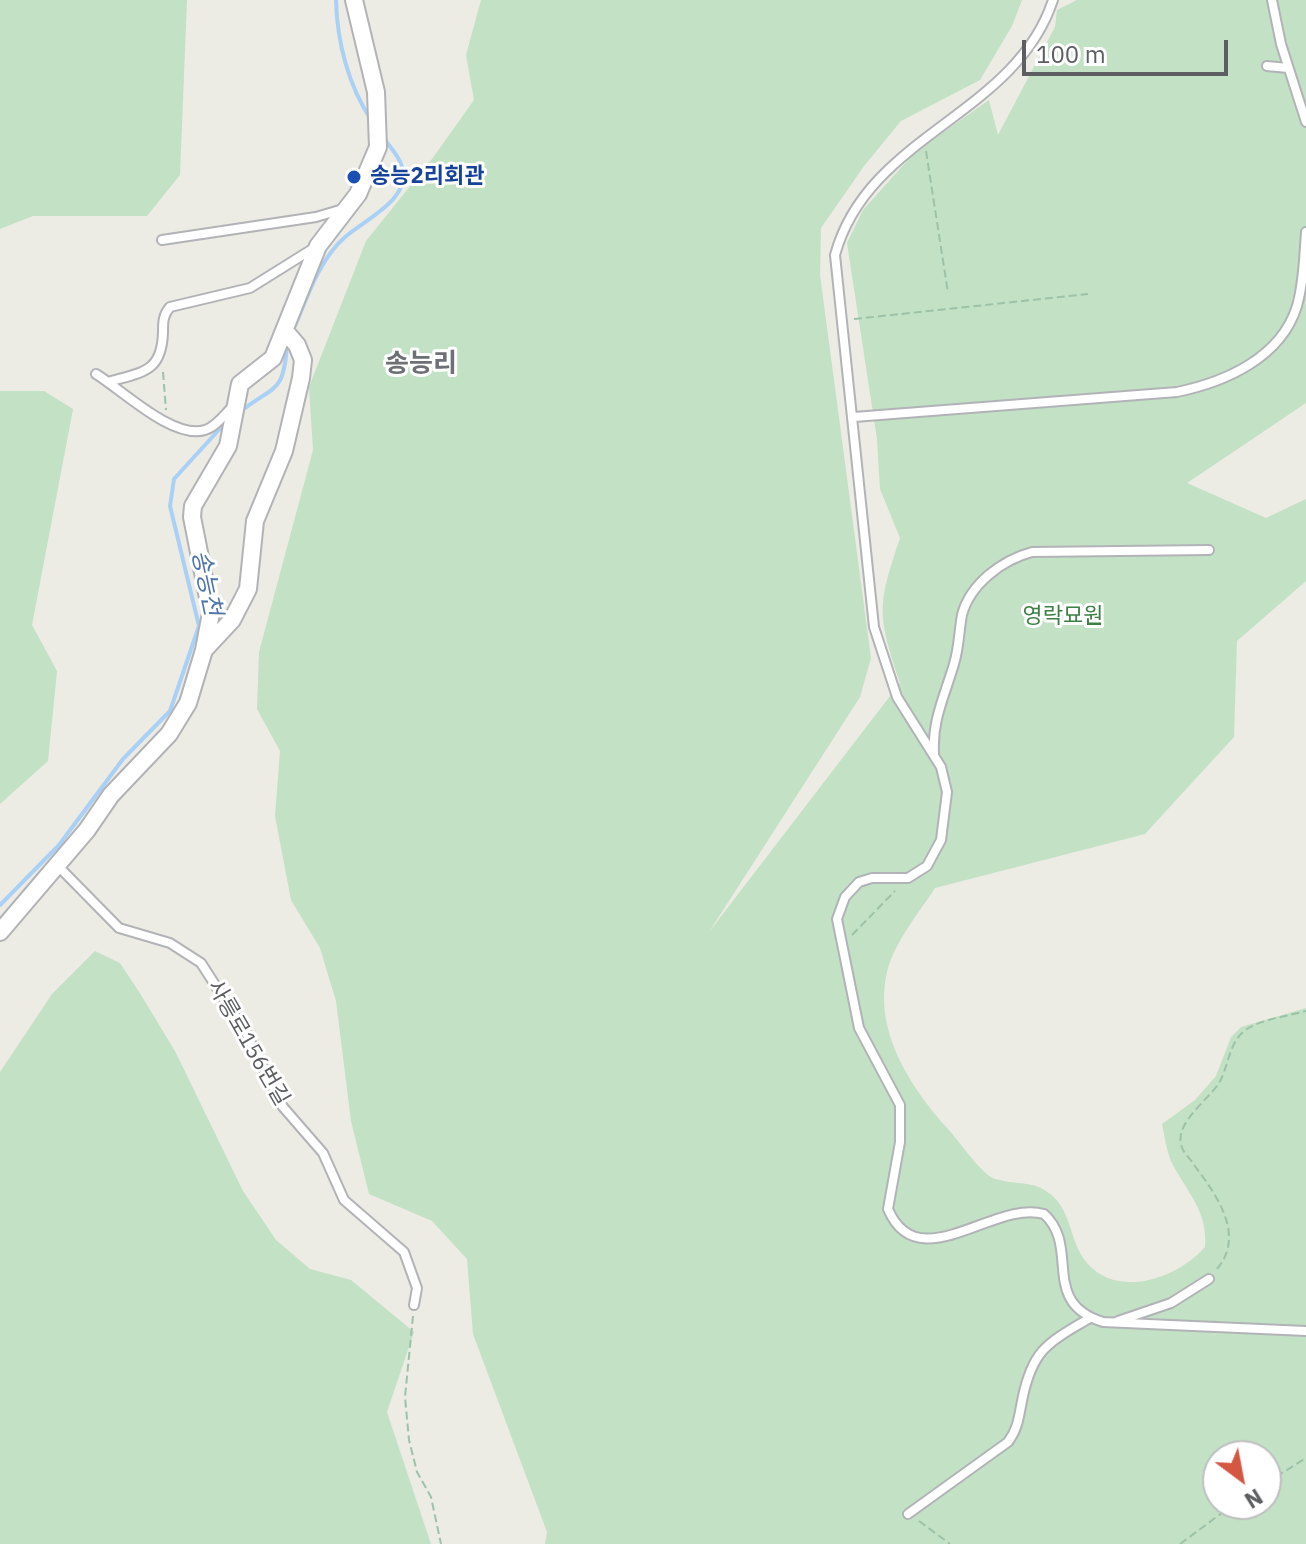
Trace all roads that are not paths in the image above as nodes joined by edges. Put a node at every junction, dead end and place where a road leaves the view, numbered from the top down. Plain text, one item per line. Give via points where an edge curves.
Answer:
1 (354, 0) edge
2 (1053, 0) edge
3 (1272, 0) edge
4 (1267, 66) dead end
5 (1288, 68) junction
6 (1306, 122) edge
7 (348, 207) junction
8 (1306, 232) edge
9 (162, 240) dead end
10 (318, 246) junction
11 (285, 331) junction
12 (96, 374) dead end
13 (108, 382) junction
14 (233, 409) junction
15 (854, 417) junction
16 (1209, 550) dead end
17 (204, 650) junction
18 (934, 754) junction
19 (57, 864) junction
20 (0, 932) edge
21 (1209, 1279) road end
22 (414, 1305) road end
23 (1090, 1318) junction
24 (1114, 1323) junction
25 (1306, 1331) edge
26 (908, 1514) road end

1 - 7 street via 379,116 378,147
2 - 15 lane via 1039,33 1008,72 882,174 846,224 835,255
3 - 5 lane
4 - 5 lane
5 - 6 lane
7 - 9 lane via 316,217
7 - 10 street
8 - 15 lane via 1291,321 1268,349 1221,381 1177,392
10 - 11 street
10 - 13 lane via 250,288 170,307 164,314 163,355 147,369
11 - 14 street via 273,358 240,384
11 - 17 street via 303,360 284,451 255,521 248,589 232,620
12 - 13 lane
13 - 14 lane via 127,400 187,430 205,430
14 - 17 street via 228,446 193,506 211,613
15 - 18 lane via 874,627 897,697
16 - 18 lane via 1032,552 1008,560 981,583 965,606 955,663 936,718
17 - 19 street via 175,726
18 - 23 lane via 945,780 947,804 938,849 918,874 872,878 851,888 837,919 859,1028 900,1105 900,1142 887,1196 892,1220 915,1238 928,1240 1019,1211 1044,1214 1056,1229 1070,1302
19 - 20 street
19 - 22 lane, 사릉로156번길 via 119,928 170,943 201,963 246,1033 283,1107 323,1153 344,1200 404,1252 417,1288
21 - 24 lane via 1171,1303
23 - 24 lane
23 - 26 lane via 1035,1357 1016,1432 1008,1442
24 - 25 lane

